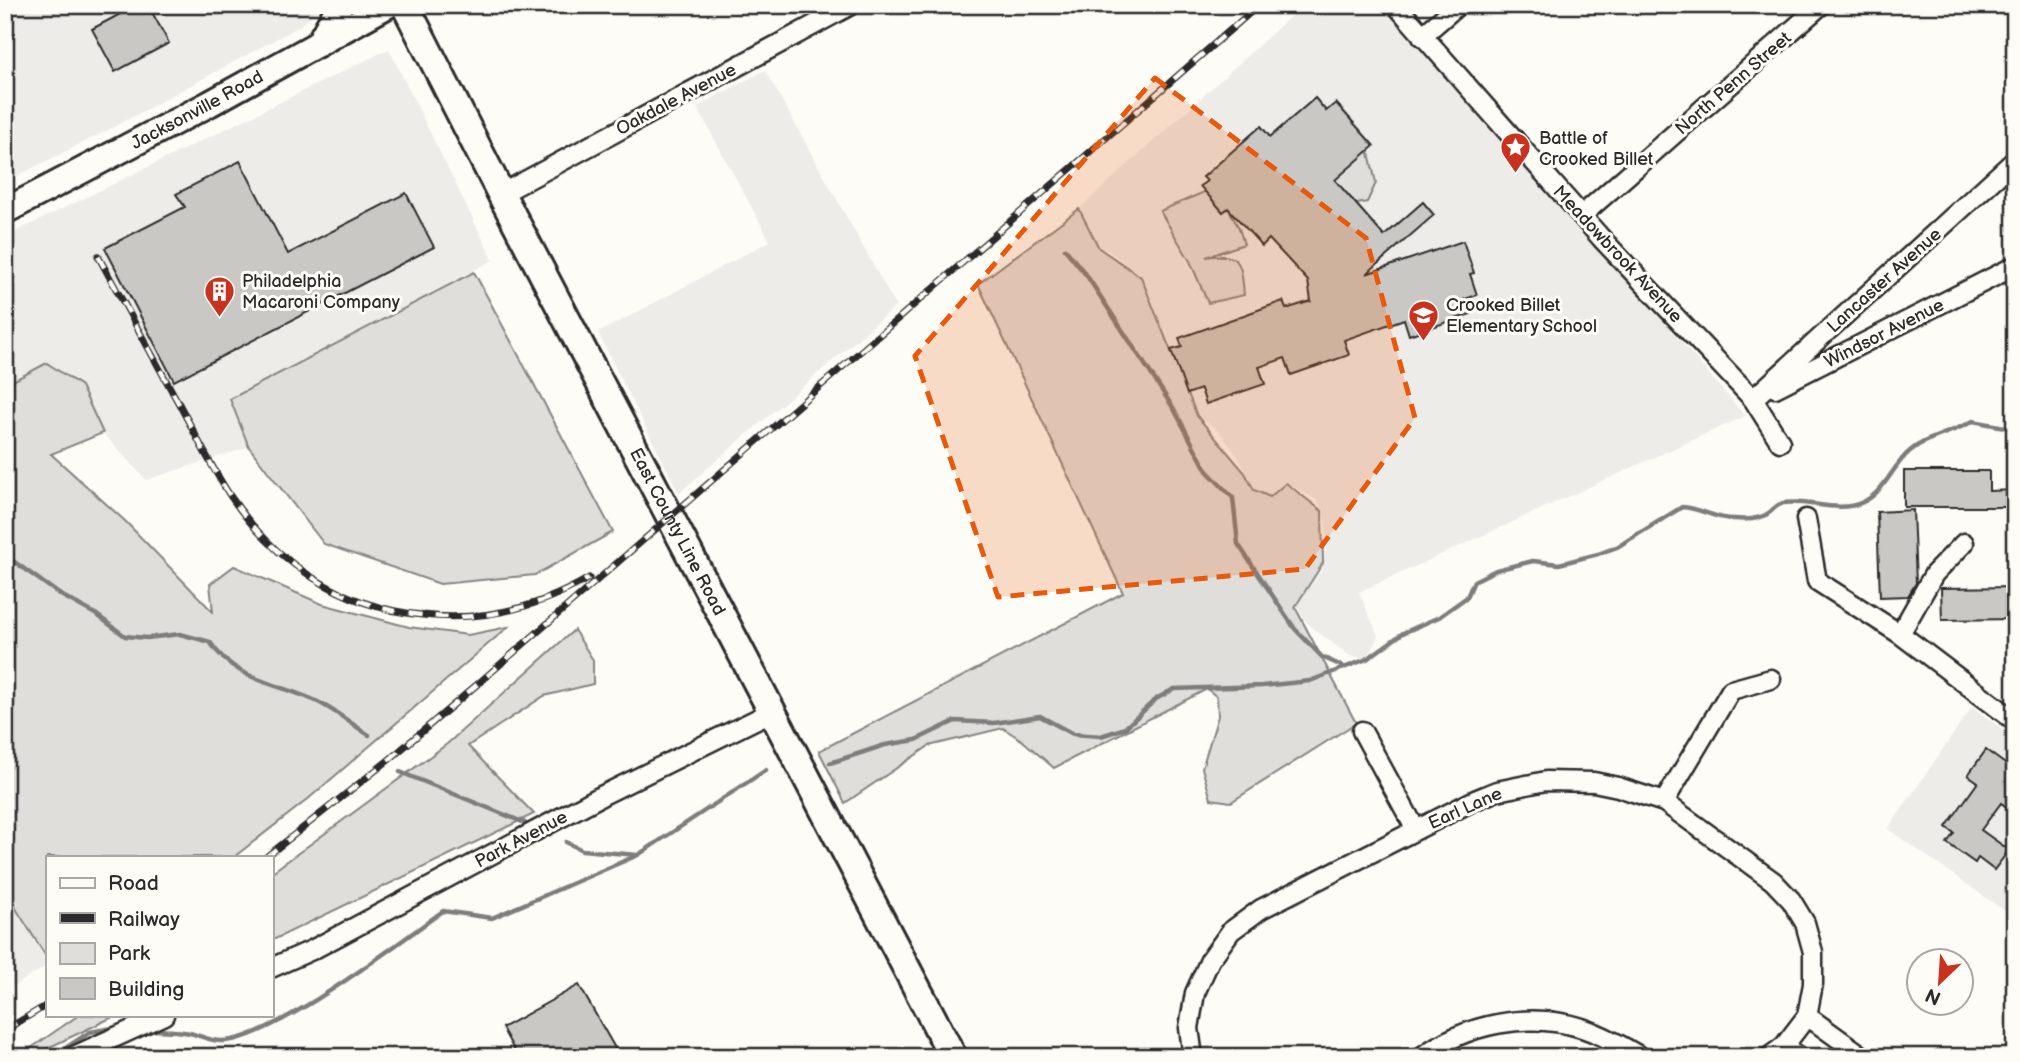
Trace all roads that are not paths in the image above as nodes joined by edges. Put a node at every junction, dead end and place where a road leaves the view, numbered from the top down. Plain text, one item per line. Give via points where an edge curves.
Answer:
1 (340, 5) edge
2 (388, 5) edge
3 (405, 5) edge
4 (851, 5) edge
5 (1396, 5) edge
6 (1458, 5) edge
7 (1821, 5) edge
8 (1422, 36) junction
9 (317, 46) junction
10 (2015, 160) edge
11 (501, 194) junction
12 (5, 211) edge
13 (1581, 216) junction
14 (2015, 266) edge
15 (1753, 399) junction
16 (1780, 442) dead end
17 (1806, 519) dead end
18 (1964, 543) dead end
19 (1900, 634) junction
20 (1771, 679) dead end
21 (771, 712) junction
22 (2015, 721) edge
23 (1362, 731) dead end
24 (1664, 802) junction
25 (1416, 830) junction
26 (273, 967) edge
27 (162, 1016) edge
28 (1807, 1016) junction
29 (1784, 1046) junction
30 (72, 1057) edge
31 (953, 1057) edge
32 (1193, 1057) edge
33 (1421, 1057) edge
34 (1641, 1057) edge
35 (1769, 1057) edge
36 (1800, 1057) edge
37 (1864, 1057) edge

1 - 9 main road
2 - 9 main road, Jacksonville Road
3 - 11 main road, East County Line Road
4 - 11 street, Oakdale Avenue
5 - 8 street, Meadowbrook Avenue
6 - 8 street
7 - 13 street, North Penn Street
8 - 13 street, Meadowbrook Avenue
9 - 12 main road, Jacksonville Road
10 - 15 street, Lancaster Avenue
11 - 21 main road, East County Line Road
13 - 15 street, Meadowbrook Avenue
14 - 15 street, Windsor Avenue
15 - 16 street, Meadowbrook Avenue
17 - 19 street via 1817,581
18 - 19 street via 1934,574
19 - 22 street
20 - 24 street via 1731,690
21 - 26 street, Park Avenue
21 - 31 main road, East County Line Road
23 - 25 street
24 - 25 street, Earl Lane via 1594,782 1546,781 1497,791
24 - 28 street, Earl Lane via 1773,881 1791,900 1805,923 1813,952
25 - 32 street, Earl Lane via 1261,909 1231,932 1210,960 1195,993 1189,1028
27 - 30 street
28 - 29 street, Earl Lane
28 - 37 street
29 - 35 street, Earl Lane
29 - 36 street
33 - 34 street via 1484,1026 1518,1021 1582,1028

